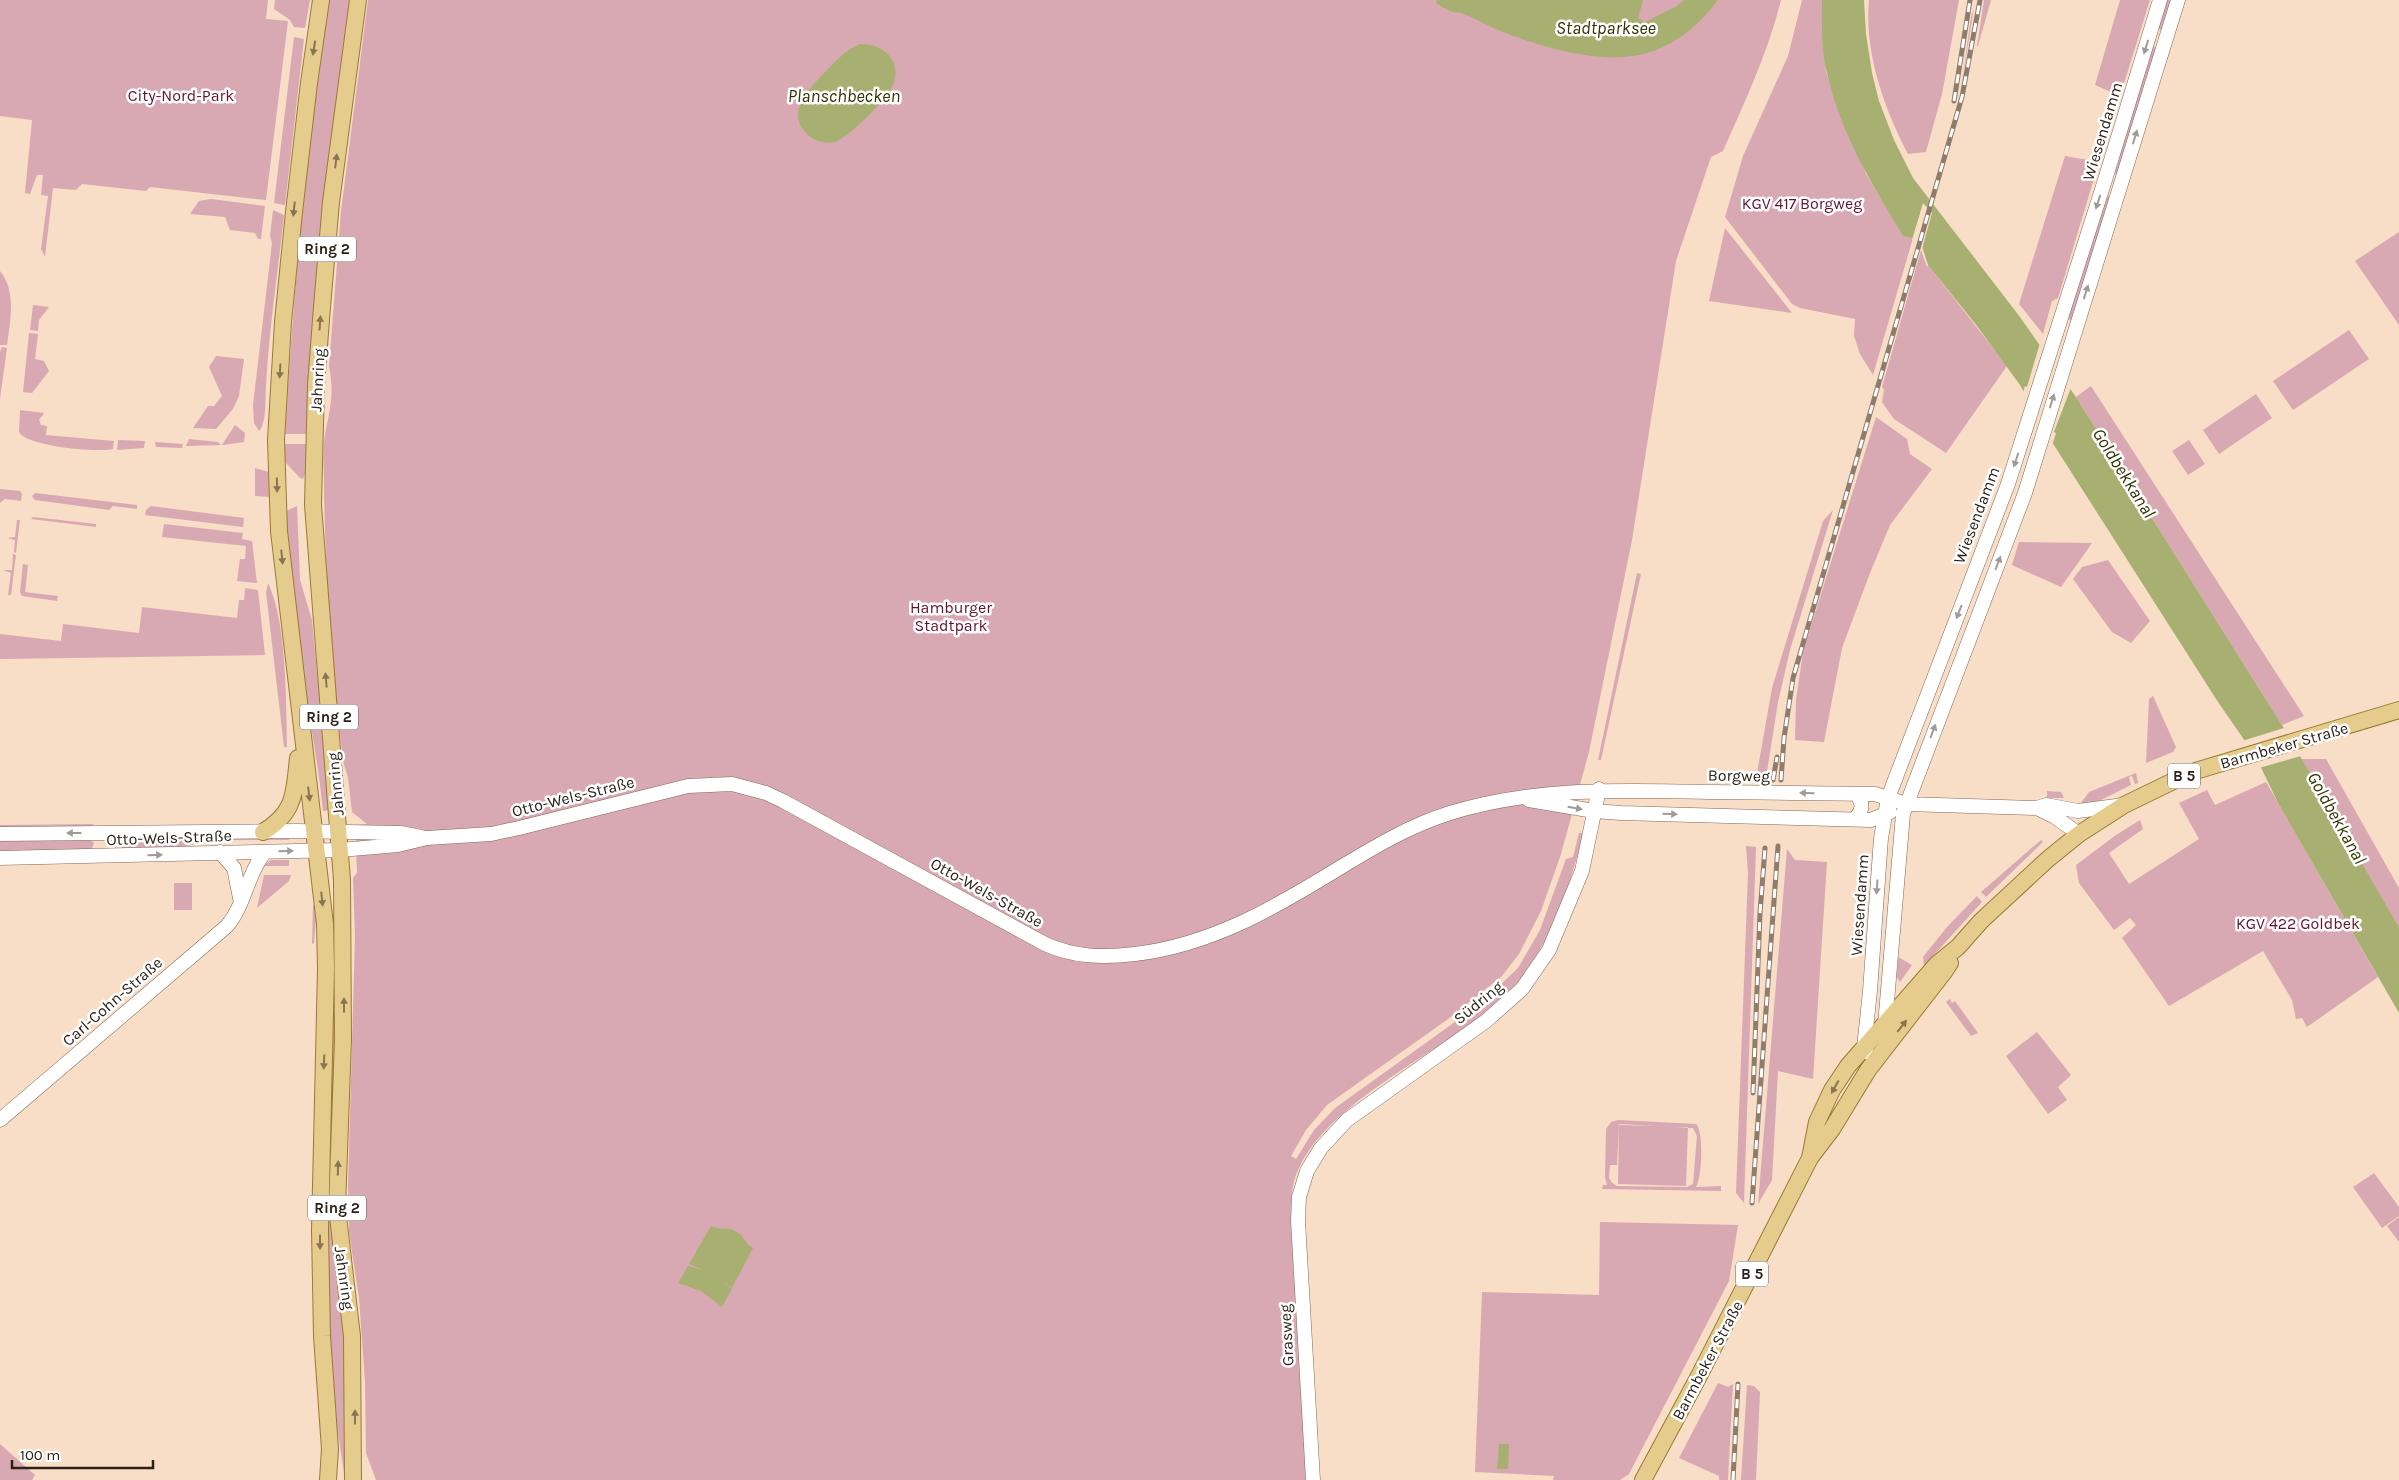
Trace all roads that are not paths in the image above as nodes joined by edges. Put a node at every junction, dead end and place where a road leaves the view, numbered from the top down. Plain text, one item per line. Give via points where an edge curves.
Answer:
1 (321, 0) edge
2 (358, 0) edge
3 (2160, 0) edge
4 (2178, 0) edge
5 (2399, 710) edge
6 (301, 728) junction
7 (1599, 789) junction
8 (1622, 790) junction
9 (1856, 794) junction
10 (1888, 798) junction
11 (1520, 799) junction
12 (1906, 804) junction
13 (2124, 806) junction
14 (2037, 808) junction
15 (1594, 811) junction
16 (1621, 813) junction
17 (1884, 816) junction
18 (1854, 819) junction
19 (262, 832) junction
20 (314, 832) junction
21 (339, 833) junction
22 (0, 834) edge
23 (2079, 834) junction
24 (427, 838) junction
25 (340, 850) junction
26 (316, 851) junction
27 (220, 852) junction
28 (264, 852) junction
29 (0, 858) edge
30 (240, 904) junction
31 (1958, 947) junction
32 (1890, 978) junction
33 (1913, 992) junction
34 (1886, 1022) junction
35 (1864, 1048) junction
36 (1872, 1064) junction
37 (0, 1120) edge
38 (1810, 1158) junction
39 (1301, 1188) joint
40 (330, 1449) junction
41 (355, 1475) edge
42 (328, 1480) edge
43 (336, 1480) edge
44 (1313, 1480) edge
45 (1643, 1480) edge

1 -> 6 main road, Jahnring / Ring 2 via 292,231 276,440 279,531
21 -> 2 main road, Jahnring / Ring 2 via 313,480 325,269 344,91
3 -> 10 street, Wiesendamm via 2008,484
12 -> 4 street, Wiesendamm via 2025,493
5 - 13 main road, Barmbeker Straße / B 5 via 2192,772
6 - 19 main road via 292,802 282,819
6 -> 20 main road, Jahnring / Ring 2
7 - 8 street, Borgweg
7 - 11 street, Otto-Wels-Straße
7 - 15 street, Südring
9 -> 8 street, Borgweg
8 - 16 street via 1615,800
9 - 10 street, Borgweg
9 - 18 street via 1862,805
10 - 12 street, Borgweg
10 - 17 street, Wiesendamm
11 -> 15 street, Otto-Wels-Straße
11 - 24 street, Otto-Wels-Straße via 1484,804 1430,820 1375,847 1252,919 1202,940 1144,953 1101,957 1069,953 1045,944 783,801 732,784 678,788 492,834
12 - 14 street, Borgweg
12 - 17 street
12 - 32 street, Wiesendamm via 1901,826
13 - 14 street, Borgweg via 2078,811 2046,805
13 - 23 main road, Barmbeker Straße / B 5
14 - 23 street, Borgweg
15 - 16 street
15 - 39 street, Südring via 1579,878 1549,950 1522,989 1486,1021 1348,1120 1313,1160
16 -> 18 street
17 - 18 street via 1871,820
17 -> 35 street, Wiesendamm
19 - 20 street, Otto-Wels-Straße
19 -> 22 street, Otto-Wels-Straße
20 - 21 street, Otto-Wels-Straße
20 - 26 main road, Jahnring / Ring 2
21 - 24 street, Otto-Wels-Straße
21 - 25 main road, Jahnring / Ring 2
23 - 31 main road, Barmbeker Straße / B 5 via 1988,915
24 - 25 street, Otto-Wels-Straße via 398,845
25 - 26 street, Otto-Wels-Straße
41 -> 25 main road, Jahnring / Ring 2 via 352,1336 337,1208 344,1039
28 -> 26 street, Otto-Wels-Straße
26 -> 40 main road, Jahnring / Ring 2 via 326,962 320,1238 322,1336
27 - 28 street, Otto-Wels-Straße
29 -> 27 street, Otto-Wels-Straße
27 - 30 street via 234,868
28 - 30 street, Carl-Cohn-Straße via 253,869
30 - 37 street, Carl-Cohn-Straße via 222,930
31 - 33 main road, Barmbeker Straße / B 5 via 1937,964
36 -> 31 main road, Barmbeker Straße / B 5 via 1944,972
32 - 33 street via 1898,989
32 - 34 street, Wiesendamm
33 - 34 main road, Barmbeker Straße / B 5
34 - 35 main road, Barmbeker Straße / B 5
34 - 36 street, Wiesendamm
35 - 36 street
35 -> 38 main road, Barmbeker Straße / B 5 via 1839,1078 1825,1104 1817,1122
36 - 38 main road, Barmbeker Straße / B 5
38 - 45 main road, Barmbeker Straße / B 5
39 - 44 street, Grasweg via 1298,1221
40 - 42 main road, Ring 2
40 - 43 street

